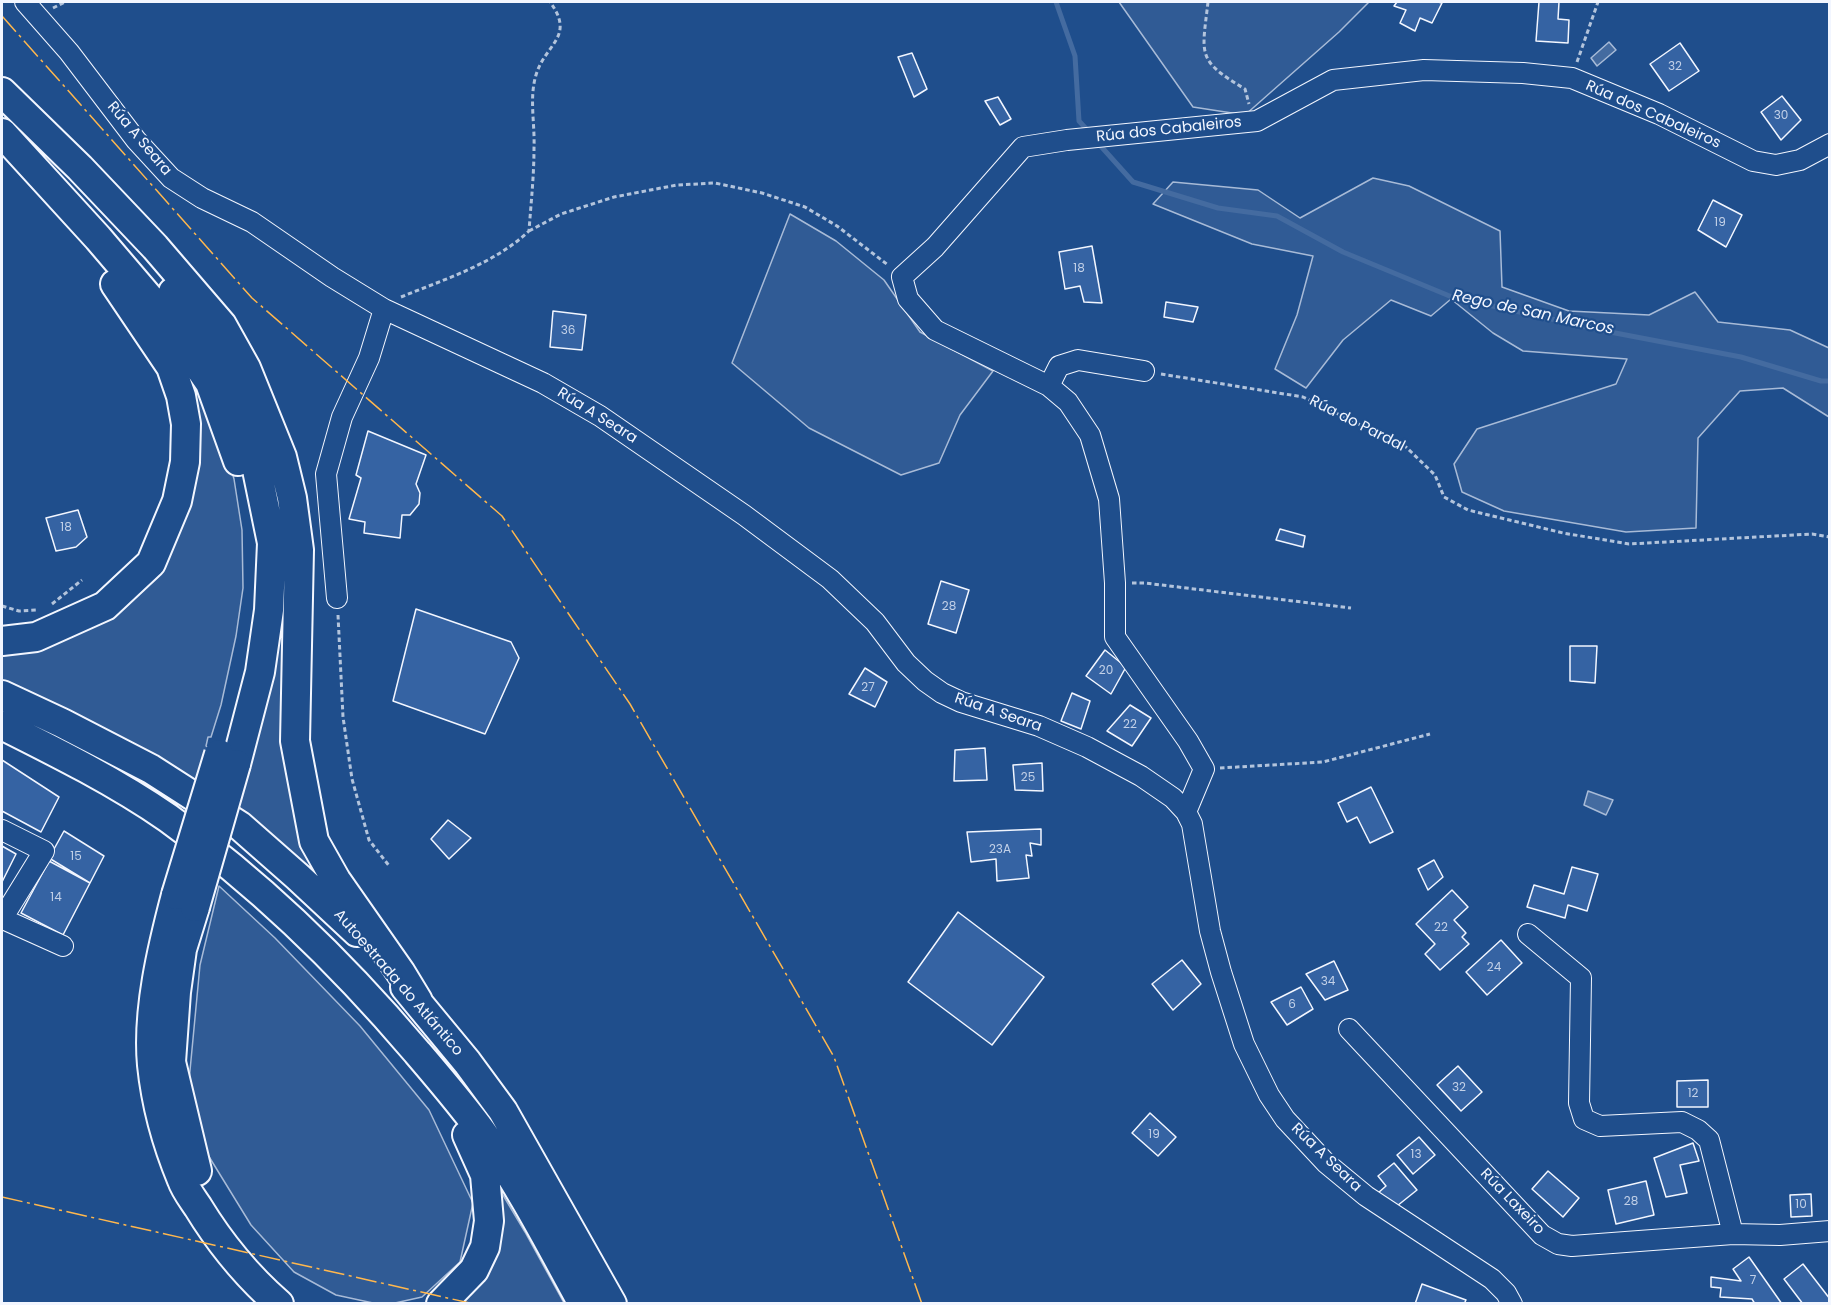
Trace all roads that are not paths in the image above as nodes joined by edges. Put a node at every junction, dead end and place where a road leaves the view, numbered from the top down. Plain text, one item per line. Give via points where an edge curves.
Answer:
1 (25, 2) edge
2 (2, 92) edge
3 (2, 104) edge
4 (2, 134) edge
5 (1830, 144) edge
6 (384, 309) junction
7 (1144, 370) road end
8 (1049, 386) junction
9 (337, 598) road end
10 (2, 641) edge
11 (2, 695) edge
12 (2, 725) edge
13 (227, 759) junction
14 (1186, 812) junction
15 (2, 830) edge
16 (185, 901) junction
17 (2, 919) edge
18 (1528, 933) dead end
19 (63, 946) dead end
20 (418, 1001) junction
21 (1349, 1029) dead end
22 (456, 1098) junction
23 (1830, 1230) edge
24 (1733, 1234) junction
25 (279, 1304) edge
26 (302, 1304) edge
27 (441, 1304) edge
28 (583, 1304) edge
29 (612, 1304) edge
30 (1512, 1304) edge

1 - 6 street, Rúa A Seara via 171,178 252,222
2 - 20 highway via 154,247 222,325 246,368 282,457 292,498 298,550 295,741 314,841
3 - 13 highway via 166,281 239,395 272,543 269,610 260,672
4 - 10 highway via 130,303 171,367 186,424 177,501 151,563 105,606 36,637
4 - 13 highway via 162,313 210,383 235,450 250,501 254,548 245,663
5 - 8 street, Rúa dos Cabaleiros via 1800,160 1776,165 1753,161 1659,114 1572,78 1425,70 1333,80 1257,121 1023,147 935,247 902,277 908,299 935,330
6 - 9 street via 369,358 342,417 326,474
6 - 14 street, Rúa A Seara via 543,383 600,416 744,515 855,601 906,663 942,693 1087,747 1141,776
7 - 8 street via 1078,360 1059,366
8 - 14 street via 1068,402 1090,435 1109,500 1114,637 1204,769
11 - 20 highway, Autoestrada do Atlántico via 151,769 240,826 352,926
12 - 22 highway, Autoestrada do Atlántico via 64,756 166,818 232,867 351,978
13 - 16 highway, bridge
14 - 30 street, Rúa A Seara via 1221,972 1244,1044 1275,1103 1326,1163 1397,1218 1491,1279
15 - 17 street via 44,850
16 - 25 highway via 162,950 154,1007 152,1064 163,1122 182,1181 216,1237
16 - 26 highway via 171,1062 198,1176 252,1256
17 - 19 street
18 - 24 street via 1581,978 1579,1103 1584,1119 1600,1126 1682,1122 1698,1130 1709,1140
20 - 29 highway, Autoestrada do Atlántico via 502,1111
21 - 24 street, Rúa Laxeiro via 1542,1235 1558,1244
22 - 27 highway via 468,1139 485,1175 489,1221 485,1247 474,1270
22 - 28 highway, Autoestrada do Atlántico via 522,1194
23 - 24 street, Rúa Laxeiro

